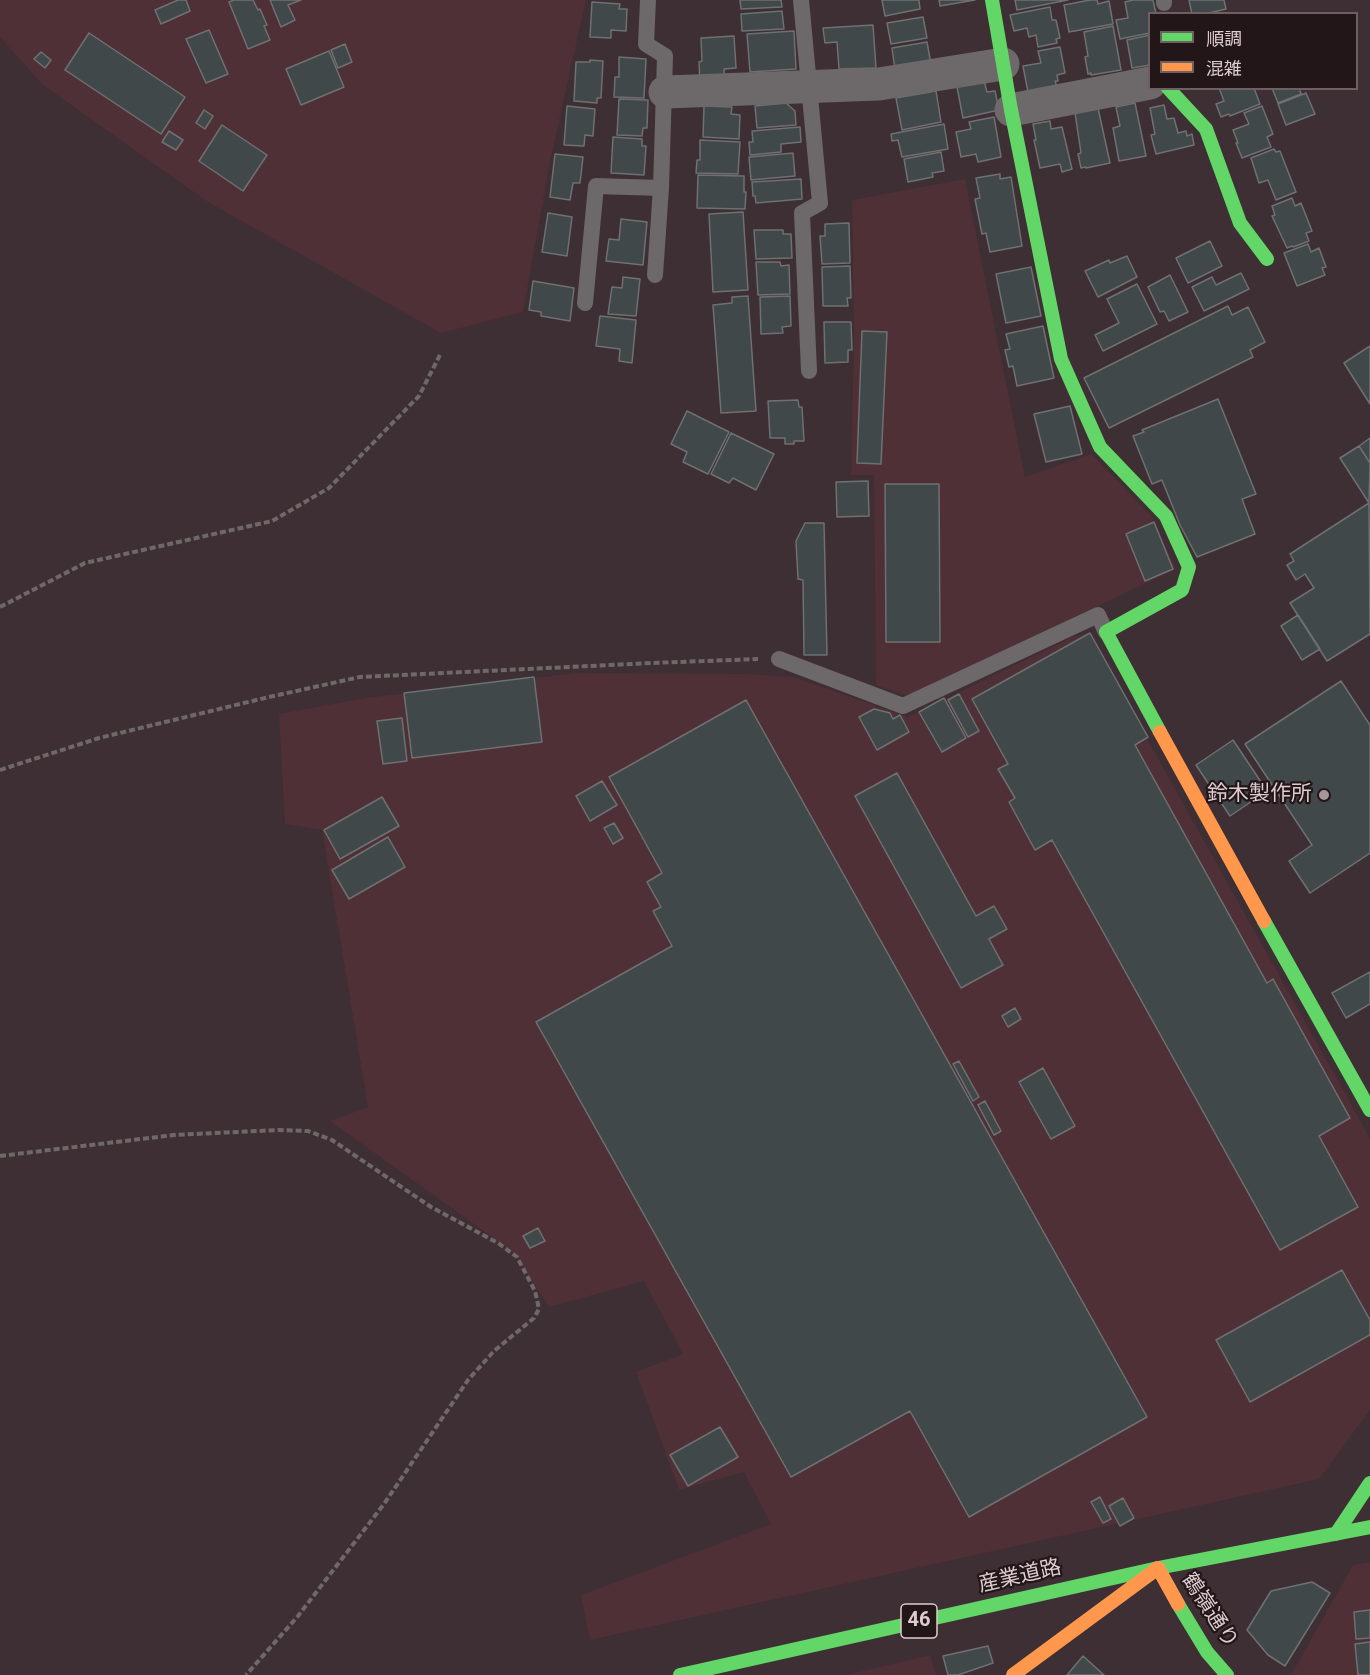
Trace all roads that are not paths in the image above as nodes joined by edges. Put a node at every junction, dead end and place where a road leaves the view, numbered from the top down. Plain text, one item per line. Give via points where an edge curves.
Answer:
1 (648, 0) edge
2 (801, 0) edge
3 (992, 0) edge
4 (1003, 64) junction
5 (1148, 83) edge
6 (809, 88) junction
7 (1170, 90) edge
8 (665, 92) junction
9 (1011, 110) junction
10 (662, 188) junction
11 (1267, 259) dead end
12 (655, 275) dead end
13 (585, 303) dead end
14 (809, 371) dead end
15 (1106, 632) junction
16 (779, 659) road end
17 (1370, 1110) edge
18 (1370, 1483) edge
19 (1370, 1527) edge
20 (1336, 1534) junction
21 (1158, 1568) junction
22 (680, 1675) edge
23 (1013, 1675) edge
24 (1227, 1675) edge

1 - 8 lane via 646,44 665,56
2 - 6 lane
3 - 4 street
4 - 6 street via 879,84
4 - 9 street
5 - 9 street
6 - 8 street
6 - 14 lane via 820,204 802,213
7 - 11 street via 1206,129 1240,223
8 - 10 lane
9 - 15 street via 1061,359 1100,447 1166,516 1189,567 1182,590
10 - 12 lane
10 - 13 lane via 596,186
15 - 16 lane via 1098,615 903,706
15 - 17 street
18 - 20 street
19 - 20 street, 産業道路 / 46
20 - 21 street, 産業道路 / 46
21 - 22 street, 産業道路 / 46
21 - 23 street
21 - 24 street, 鶴嶺通り via 1207,1652

